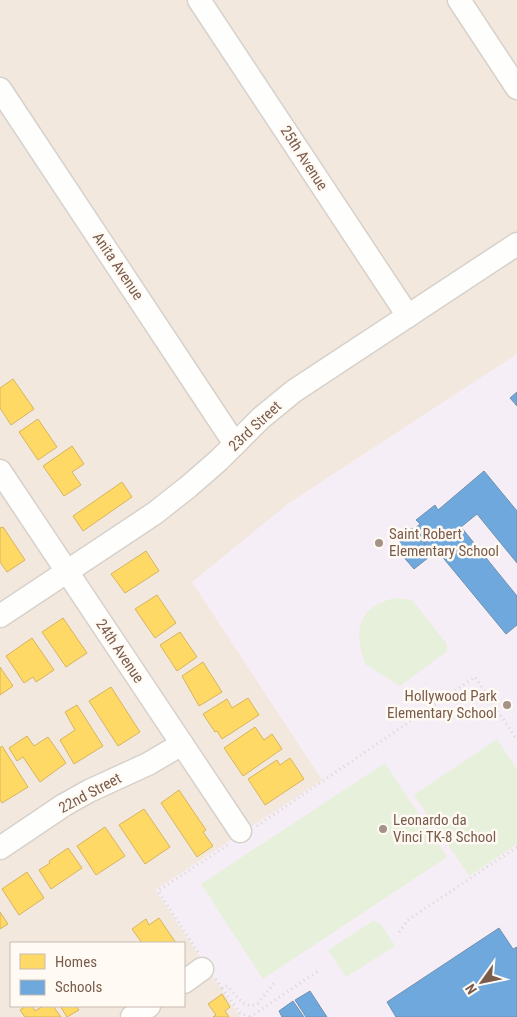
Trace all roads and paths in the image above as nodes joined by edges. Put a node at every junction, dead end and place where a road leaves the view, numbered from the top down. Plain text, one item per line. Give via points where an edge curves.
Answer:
1 (199, 0) edge
2 (459, 0) edge
3 (517, 88) edge
4 (0, 89) edge
5 (517, 244) edge
6 (408, 316) junction
7 (235, 444) junction
8 (0, 471) edge
9 (67, 572) junction
10 (0, 616) edge
11 (517, 740) edge
12 (182, 744) junction
13 (243, 834) junction
14 (517, 847) edge
15 (0, 848) edge
16 (399, 932) dead end
17 (199, 966) edge
18 (318, 971) dead end
19 (275, 982) dead end
20 (222, 988) junction
21 (147, 1007) edge
22 (132, 1017) edge
23 (250, 1017) edge

1 - 6 street, 25th Avenue
2 - 3 street
4 - 7 street, Anita Avenue
5 - 6 street, 23rd Street
6 - 7 street, 23rd Street via 294,391
7 - 9 street, 23rd Street via 154,513
8 - 9 street, 24th Avenue
9 - 10 street, 23rd Street
9 - 12 street, 24th Avenue
11 - 13 path via 475,677
12 - 13 street, 24th Avenue
12 - 15 street, 22nd Street via 64,805
13 - 17 path via 158,890
14 - 16 path via 408,920
17 - 20 path
18 - 23 path
19 - 20 path via 258,1003 251,1006 243,1003 227,986
20 - 23 path via 240,1013
21 - 22 street

